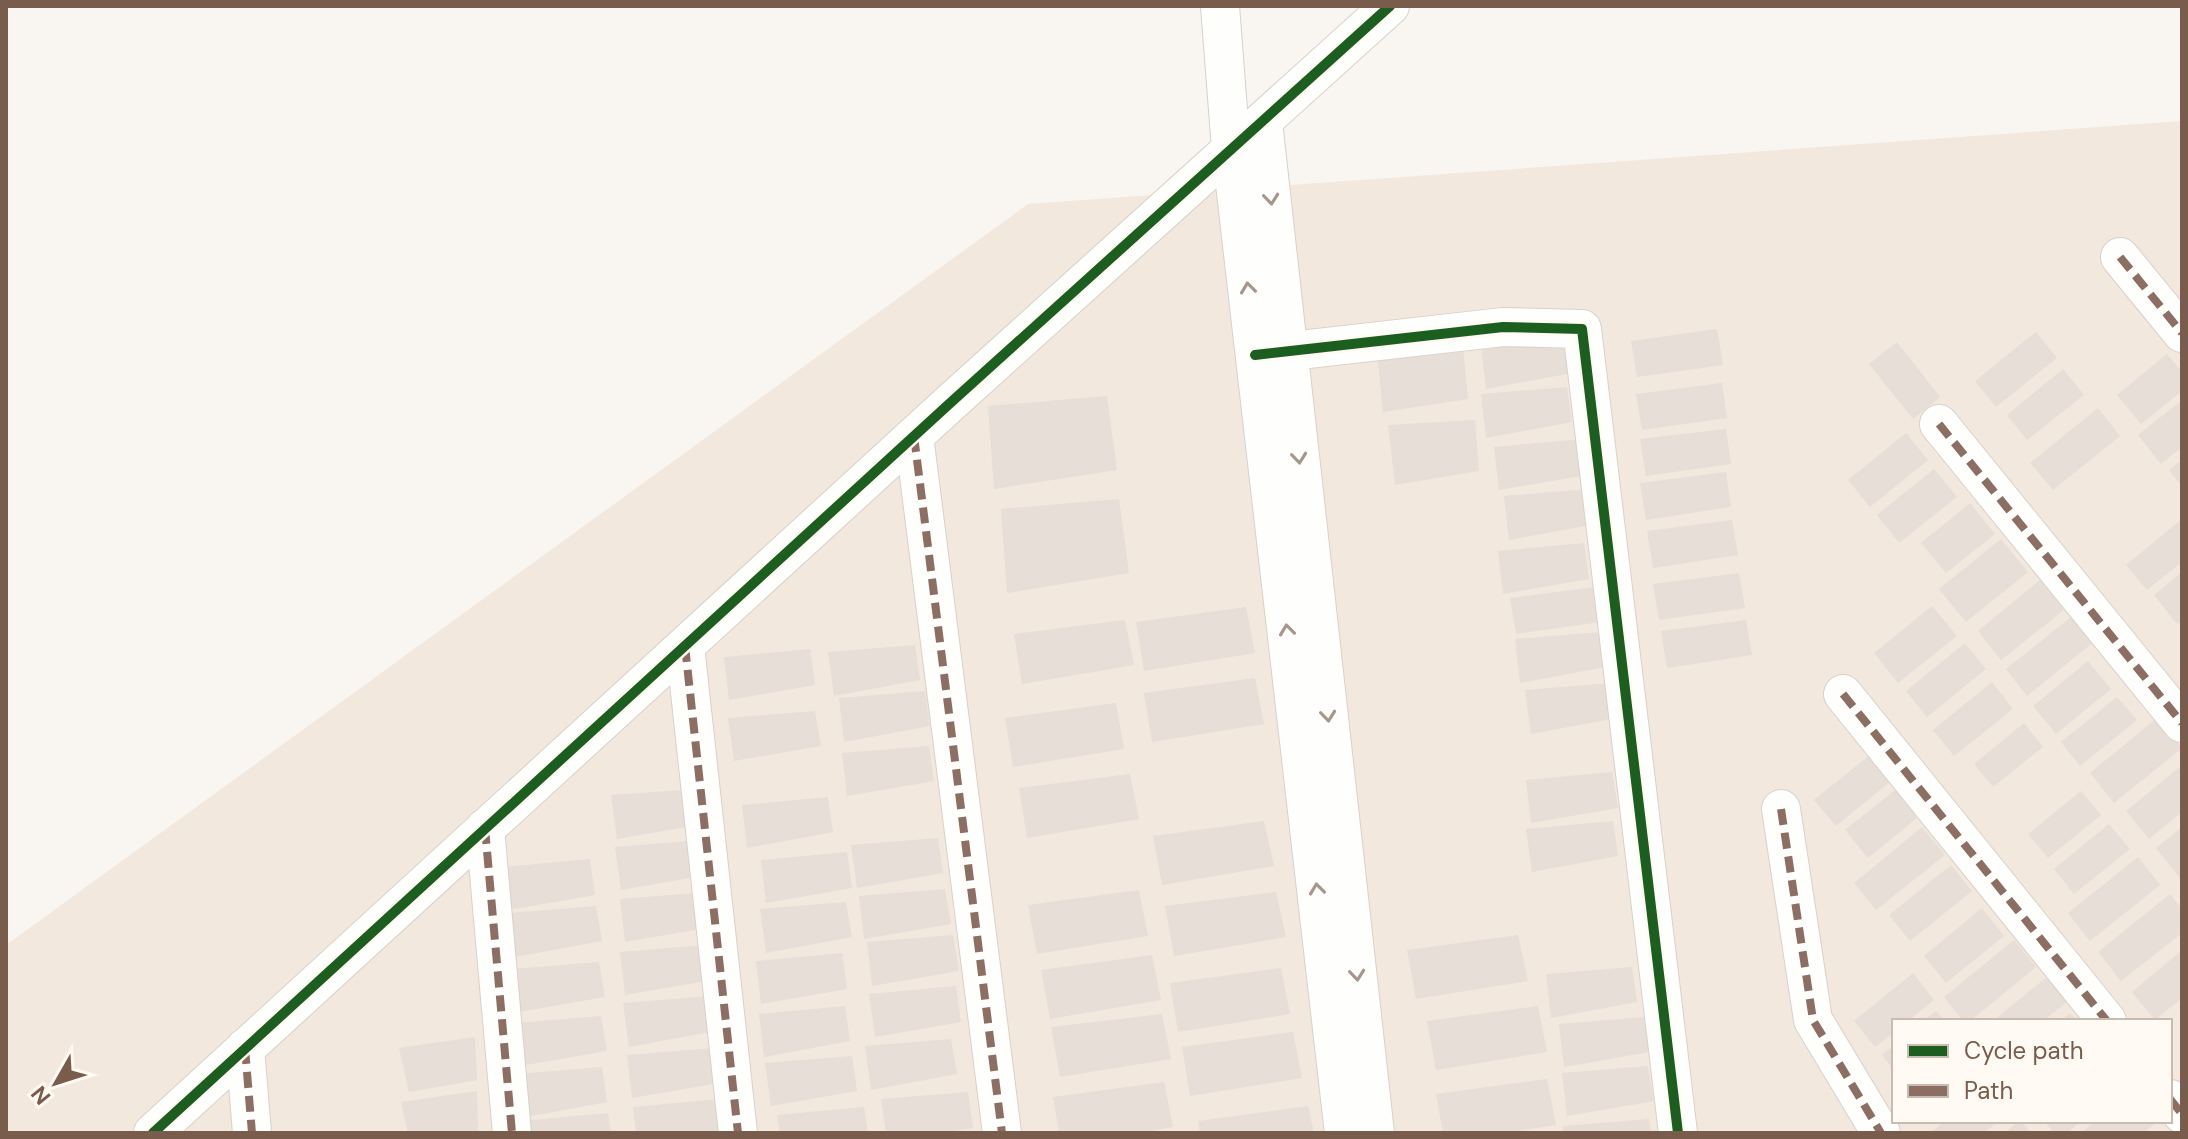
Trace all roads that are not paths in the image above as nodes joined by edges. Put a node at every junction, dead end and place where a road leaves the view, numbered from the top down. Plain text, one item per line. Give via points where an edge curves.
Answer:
1 (1220, 6) edge
2 (1390, 6) edge
3 (1263, 122) junction
4 (1231, 149) junction
5 (2120, 257) dead end
6 (2182, 333) edge
7 (1271, 353) junction
8 (1939, 424) dead end
9 (914, 436) junction
10 (685, 646) junction
11 (1843, 694) dead end
12 (2182, 723) edge
13 (1781, 809) dead end
14 (485, 828) junction
15 (2105, 1019) edge
16 (245, 1048) junction
17 (153, 1133) edge
18 (252, 1133) edge
19 (512, 1133) edge
20 (738, 1133) edge
21 (1002, 1133) edge
22 (1344, 1133) edge
23 (1375, 1133) edge
24 (1678, 1133) edge
25 (1881, 1133) edge

1 - 4 street
2 - 3 street
3 - 4 street
3 -> 7 street
7 -> 4 street
4 - 9 street
5 - 6 street
22 -> 7 street
7 -> 23 street
7 - 24 street via 1503,327 1582,329
8 - 12 street
9 - 10 street
9 - 21 street
10 - 14 street
10 - 20 street
11 - 15 street
13 - 25 street via 1813,1020
14 - 16 street
14 - 19 street
16 - 17 street
16 - 18 street

